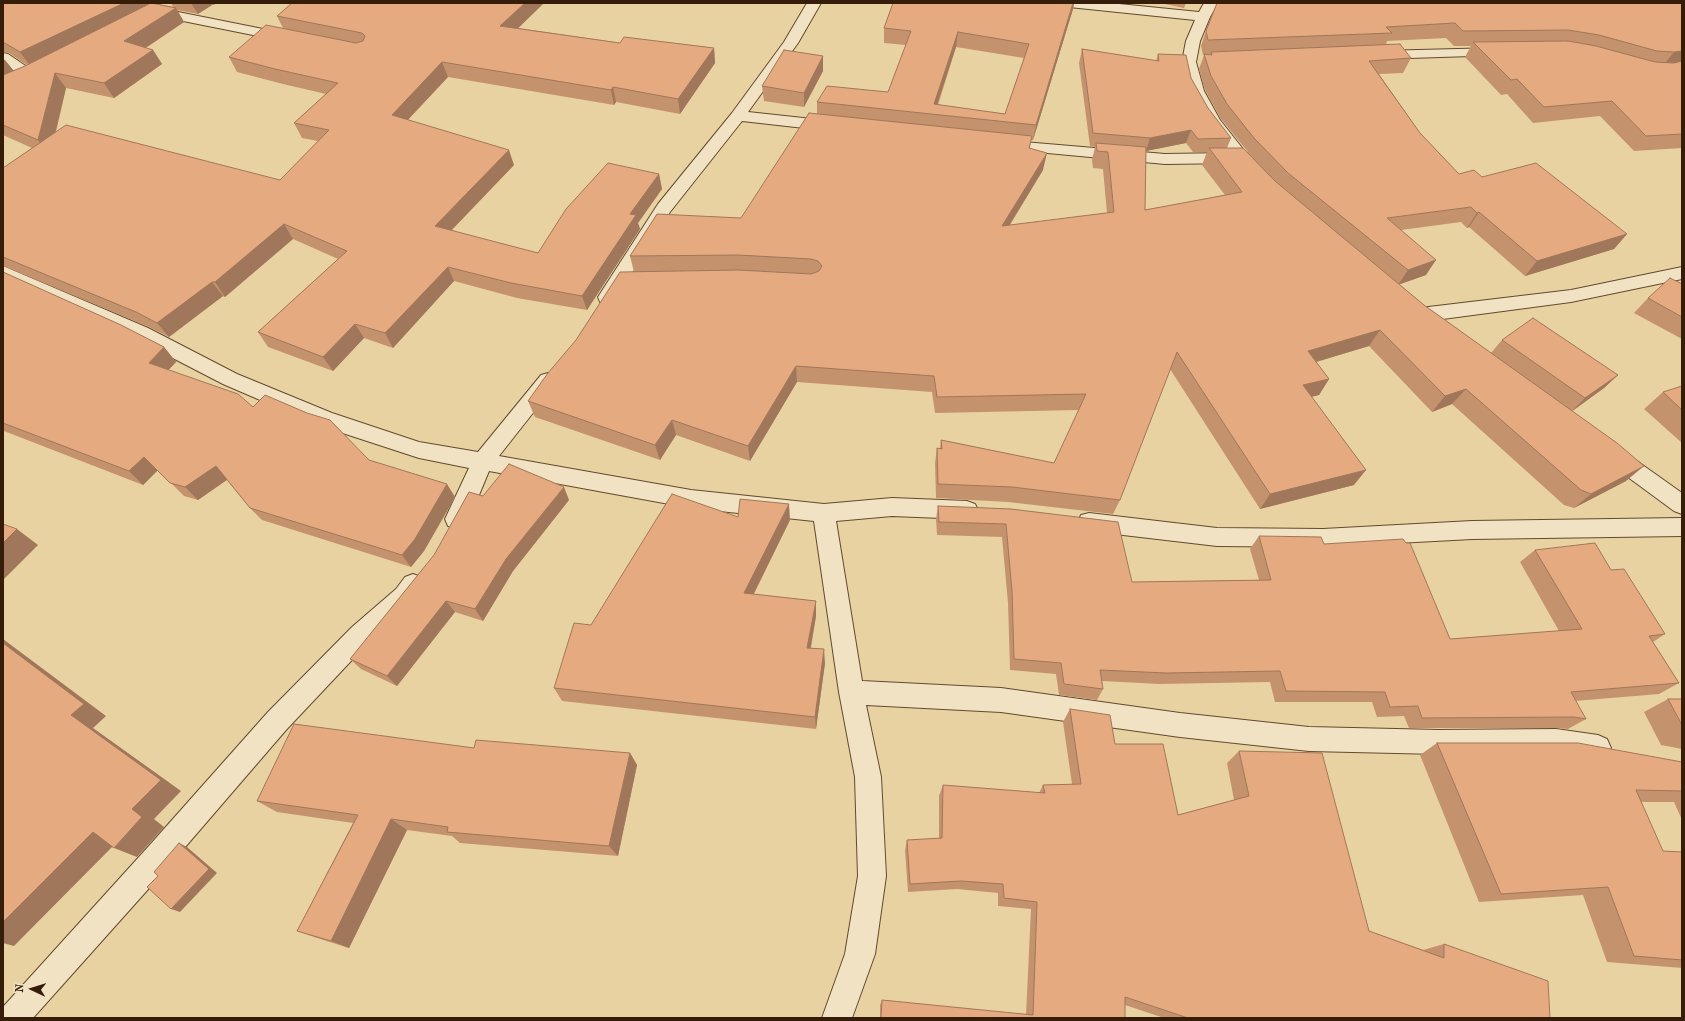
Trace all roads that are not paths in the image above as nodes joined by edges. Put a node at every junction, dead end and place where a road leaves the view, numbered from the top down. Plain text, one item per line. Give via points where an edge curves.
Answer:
1 (174, 3) edge
2 (814, 3) edge
3 (1069, 3) edge
4 (1211, 3) edge
5 (158, 12) junction
6 (1203, 17) junction
7 (145, 19) edge
8 (302, 40) edge
9 (1509, 52) edge
10 (1362, 55) edge
11 (3, 58) edge
12 (44, 69) edge
13 (31, 76) junction
14 (17, 83) edge
15 (738, 116) junction
16 (843, 127) edge
17 (982, 143) edge
18 (1241, 158) junction
19 (1265, 183) edge
20 (3, 272) edge
21 (1682, 273) edge
22 (640, 280) edge
23 (617, 281) junction
24 (597, 312) edge
25 (1439, 329) edge
26 (558, 368) edge
27 (1599, 445) edge
28 (483, 461) junction
29 (1682, 505) edge
30 (985, 511) edge
31 (824, 514) junction
32 (1068, 519) edge
33 (1682, 527) edge
34 (444, 540) edge
35 (428, 566) edge
36 (850, 692) junction
37 (1618, 752) edge
38 (13, 1018) edge
39 (838, 1018) edge

1 - 5 street
2 - 15 street via 791,43
3 - 6 street
4 - 6 street
5 - 7 street
5 - 8 street
6 - 18 street via 1193,41 1197,61 1196,91 1213,121
9 - 10 street
11 - 13 street
12 - 13 street
13 - 14 street
15 - 16 street
15 - 23 street via 664,208
17 - 18 street via 1158,158
18 - 19 street
20 - 28 street via 141,333 230,379 325,419 419,450
21 - 25 street via 1571,296 1414,310
22 - 23 street
23 - 24 street
26 - 28 street
27 - 29 street
28 - 31 street via 691,499
28 - 34 street via 463,508
30 - 31 street via 892,507
31 - 36 street
32 - 33 street via 1232,538 1323,538 1472,530
35 - 38 street via 404,596 360,635 277,722
36 - 37 street via 1001,700 1309,740 1556,741
36 - 39 street via 868,776 872,876 860,954

